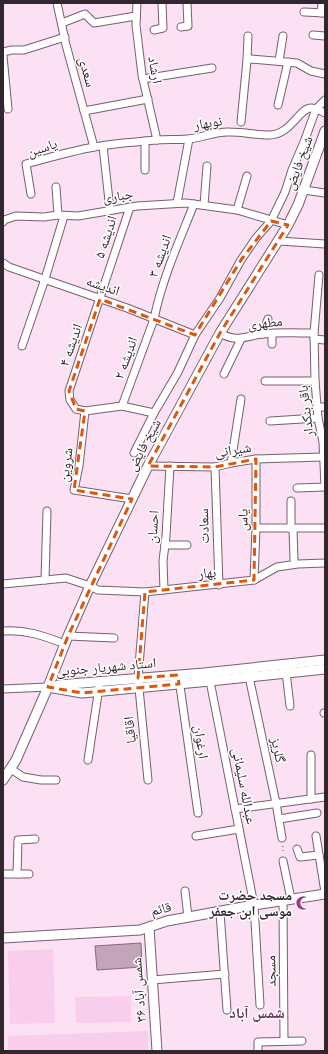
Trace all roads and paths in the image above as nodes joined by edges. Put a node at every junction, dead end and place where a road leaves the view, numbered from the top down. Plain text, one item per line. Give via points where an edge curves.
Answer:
1 (57, 3) edge
2 (137, 3) edge
3 (162, 3) edge
4 (187, 3) edge
5 (322, 3) edge
6 (304, 12) dead end
7 (323, 13) edge
8 (136, 16) junction
9 (62, 24) junction
10 (181, 27) dead end
11 (154, 30) dead end
12 (313, 35) dead end
13 (248, 36) dead end
14 (283, 36) dead end
15 (325, 36) edge
16 (65, 37) junction
17 (3, 52) edge
18 (3, 56) edge
19 (247, 60) junction
20 (279, 61) junction
21 (288, 62) junction
22 (212, 68) dead end
23 (325, 74) edge
24 (143, 79) junction
25 (148, 99) junction
26 (325, 100) edge
27 (278, 105) dead end
28 (8, 109) dead end
29 (316, 109) junction
30 (84, 111) junction
31 (325, 113) edge
32 (241, 122) dead end
33 (325, 131) edge
34 (189, 139) junction
35 (158, 140) junction
36 (145, 141) junction
37 (103, 146) junction
38 (94, 147) junction
39 (207, 166) dead end
40 (145, 170) dead end
41 (247, 176) dead end
42 (56, 187) dead end
43 (304, 190) junction
44 (325, 193) edge
45 (31, 194) dead end
46 (177, 203) junction
47 (194, 204) junction
48 (204, 205) junction
49 (130, 207) junction
50 (110, 210) junction
51 (237, 210) junction
52 (61, 216) junction
53 (4, 221) edge
54 (271, 221) junction
55 (288, 225) junction
56 (278, 241) junction
57 (325, 244) edge
58 (3, 263) edge
59 (319, 275) dead end
60 (45, 280) junction
61 (100, 299) junction
62 (154, 319) junction
63 (268, 319) dead end
64 (220, 333) junction
65 (263, 334) junction
66 (272, 334) junction
67 (195, 335) junction
68 (314, 336) junction
69 (241, 339) junction
70 (325, 340) edge
71 (272, 344) dead end
72 (22, 346) dead end
73 (224, 374) dead end
74 (265, 381) dead end
75 (315, 381) junction
76 (241, 399) dead end
77 (122, 406) junction
78 (317, 407) junction
79 (325, 407) edge
80 (85, 411) junction
81 (154, 413) junction
82 (270, 421) dead end
83 (321, 422) edge
84 (324, 452) edge
85 (134, 453) dead end
86 (256, 460) junction
87 (231, 463) junction
88 (148, 466) junction
89 (170, 466) junction
90 (215, 467) junction
91 (325, 487) edge
92 (297, 488) dead end
93 (132, 499) junction
94 (291, 501) dead end
95 (47, 511) dead end
96 (256, 528) junction
97 (325, 528) edge
98 (292, 529) junction
99 (165, 545) junction
100 (187, 545) dead end
101 (294, 560) dead end
102 (325, 563) edge
103 (45, 580) junction
104 (254, 580) junction
105 (3, 584) edge
106 (219, 585) junction
107 (90, 586) junction
108 (164, 590) junction
109 (145, 592) junction
110 (3, 631) edge
111 (114, 638) dead end
112 (66, 640) junction
113 (325, 660) edge
114 (286, 668) junction
115 (325, 668) edge
116 (248, 672) junction
117 (209, 677) junction
118 (179, 679) junction
119 (100, 681) junction
120 (138, 683) junction
121 (48, 687) junction
122 (3, 689) edge
123 (98, 691) junction
124 (290, 706) dead end
125 (311, 755) dead end
126 (88, 760) dead end
127 (10, 769) junction
128 (3, 778) edge
129 (56, 780) dead end
130 (148, 780) dead end
131 (325, 797) edge
132 (312, 799) junction
133 (276, 804) junction
134 (235, 809) junction
135 (317, 813) dead end
136 (198, 814) dead end
137 (279, 819) junction
138 (239, 829) junction
139 (196, 836) dead end
140 (35, 838) dead end
141 (282, 838) joint
142 (320, 840) edge
143 (297, 849) dead end
144 (319, 855) junction
145 (283, 861) joint
146 (3, 874) edge
147 (17, 874) junction
148 (29, 874) dead end
149 (185, 891) dead end
150 (325, 893) edge
151 (287, 900) junction
152 (254, 905) junction
153 (220, 912) junction
154 (188, 917) junction
155 (149, 927) junction
156 (3, 938) edge
157 (225, 974) junction
158 (152, 980) junction
159 (260, 1005) dead end
160 (227, 1010) dead end
161 (284, 1041) junction
162 (302, 1041) dead end
163 (157, 1051) edge
164 (258, 1051) edge

1 - 9 street, سعدی
2 - 8 street, ارشاد
3 - 11 street via 163,28
4 - 10 street via 188,26
5 - 7 street
6 - 7 street
8 - 9 street via 94,23 85,14
8 - 24 street, ارشاد
9 - 16 street, سعدی
12 - 15 street
13 - 19 street
14 - 20 street
16 - 17 street via 24,50
16 - 30 street, سعدی
18 - 28 street
19 - 20 street
19 - 32 street
20 - 21 street
21 - 23 street
21 - 27 street
22 - 24 street
24 - 25 street, ارشاد
25 - 30 street
25 - 35 street, ارشاد
26 - 29 street, شیخ فایض
29 - 31 street
29 - 34 street, نوبهار via 309,108 303,111 289,127 271,136 228,132
29 - 54 street, شیخ فایض via 285,192
30 - 38 street, سعدی
33 - 43 street, شیخ فایض
34 - 35 street, نوبهار
34 - 46 street
35 - 36 street, نوبهار
36 - 37 street, نوبهار
36 - 40 street
37 - 38 street, نوبهار
37 - 50 street
38 - 45 street, یاسین via 26,164
39 - 48 street
41 - 51 street
42 - 52 street
43 - 44 street
43 - 55 street, شیخ فایض
46 - 47 street, جباری
46 - 49 street, جباری
47 - 48 street, جباری
47 - 62 street, اندیشه ۳ via 165,279
48 - 51 street, جباری
49 - 50 street, جباری
49 - 61 street, اندیشه ۵
50 - 52 street, جباری via 78,216
51 - 54 street, جباری
52 - 53 street, جباری via 16,216
52 - 60 street
54 - 55 street, جباری
54 - 67 street, شیخ فایض via 241,260
55 - 56 street, شیخ فایض
56 - 57 street
56 - 64 street, شیخ فایض
58 - 60 street, اندیشه
59 - 68 street, باقر بنکدار
60 - 61 street, اندیشه
60 - 72 street
61 - 62 street, اندیشه
61 - 80 street, اندیشه ۴ via 69,392 76,410
62 - 67 street, اندیشه
62 - 77 street, اندیشه ۲
63 - 65 street
64 - 69 street, مطهری via 227,338
64 - 88 street, شیخ فایض
65 - 66 street, مطهری
65 - 69 street, مطهری
66 - 68 street, مطهری
66 - 71 street
67 - 81 street, شیخ فایض via 178,372
68 - 70 street, مطهری
68 - 75 street, باقر بنکدار
69 - 73 street
74 - 75 street
75 - 78 street, باقر بنکدار
76 - 87 street
77 - 80 street
77 - 81 street
78 - 79 street
78 - 83 street, باقر بنکدار
80 - 93 street, شروین via 74,490
81 - 85 street, شیخ فایض
82 - 83 street
83 - 84 street, باقر بنکدار
84 - 86 street, شیرانی
84 - 91 street, باقر بنکدار
86 - 87 street, شیرانی
86 - 96 street, یاس
87 - 90 street, شیرانی
88 - 89 street, شیرانی
88 - 93 street, شیخ فایض
89 - 90 street, شیرانی
89 - 99 street, احسان
90 - 106 street, سعادت
91 - 92 street
93 - 107 street, شیخ فایض
94 - 98 street
95 - 103 street
96 - 98 street
96 - 104 street, یاس
97 - 98 street
98 - 101 street
99 - 100 street
99 - 108 street, احسان
102 - 104 street, بهار via 277,567
103 - 105 street, بهار
103 - 107 street, بهار via 66,578
104 - 106 street, بهار
106 - 108 street, بهار
107 - 109 street, بهار via 98,590
107 - 112 street, شیخ فایض
108 - 109 street, بهار
109 - 120 street, اقاقیا
110 - 112 street via 14,630
111 - 112 street
112 - 121 street, شیخ فایض
113 - 114 street, استاد شهریار جنوبی
114 - 115 street, استاد شهریار جنوبی
114 - 116 street, استاد شهریار جنوبی
114 - 124 street
116 - 117 street, استاد شهریار جنوبی
116 - 133 street, گلریز
117 - 118 street, استاد شهریار جنوبی
117 - 134 street, عبدالله سلیمانی
118 - 120 street, استاد شهریار جنوبی
118 - 136 street, ارغوان
119 - 120 street, استاد شهریار جنوبی
119 - 121 street, استاد شهریار جنوبی
119 - 123 street
120 - 123 street, استاد شهریار جنوبی
120 - 130 street, اقاقیا
121 - 122 street
121 - 123 street, استاد شهریار جنوبی via 82,693
121 - 127 street, شیخ فایض
123 - 126 street
125 - 132 street
127 - 128 street, شیخ فایض
127 - 129 street via 23,777
131 - 132 street
132 - 133 street
133 - 134 street
133 - 137 street, گلریز
134 - 138 street, عبدالله سلیمانی
135 - 137 street
137 - 141 street, گلریز
138 - 139 street
138 - 152 street, عبدالله سلیمانی
140 - 147 street via 18,840
141 - 145 path
142 - 144 street
143 - 144 street via 300,857
144 - 150 street
145 - 151 street, مسجد
146 - 147 street
147 - 148 street
149 - 154 street
150 - 151 street, قائم
151 - 152 street, قائم
151 - 161 street, مسجد
152 - 153 street, قائم
152 - 159 street, عبدالله سلیمانی
153 - 154 street, قائم
153 - 157 street
154 - 155 street, قائم
155 - 156 street, قائم via 140,930
155 - 158 street, شمس آباد ۳۶
157 - 158 street
157 - 160 street
158 - 163 street, شمس آباد ۳۶
161 - 162 street
161 - 164 street via 258,1042

